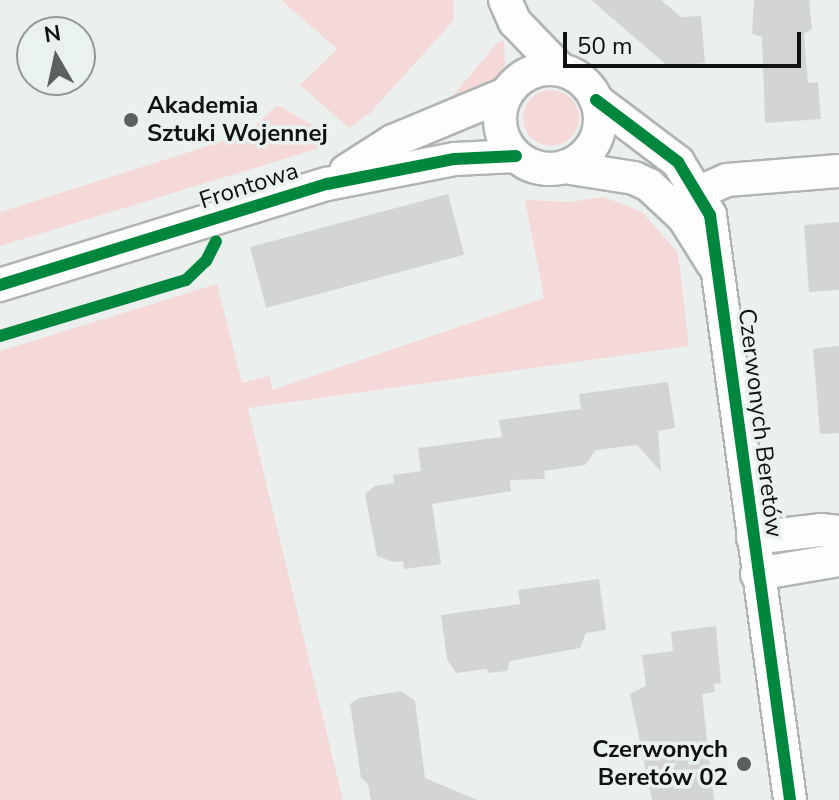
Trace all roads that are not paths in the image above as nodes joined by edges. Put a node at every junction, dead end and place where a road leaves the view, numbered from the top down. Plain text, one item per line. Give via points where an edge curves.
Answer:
1 (510, 11) edge
2 (561, 70) junction
3 (511, 88) junction
4 (596, 100) junction
5 (516, 156) junction
6 (564, 167) junction
7 (839, 171) edge
8 (327, 184) junction
9 (684, 197) junction
10 (0, 285) edge
11 (839, 532) edge
12 (753, 538) junction
13 (839, 560) edge
14 (757, 574) junction
15 (790, 800) edge

1 - 2 street
1 - 3 street
2 - 3 street via 545,69
2 - 4 street via 576,76
3 - 5 street via 500,126
3 - 8 street, Frontowa via 393,141
4 - 6 street via 600,115 591,147
4 - 9 street, Czerwonych Beretów via 678,162
5 - 6 street via 539,167
5 - 8 street, Frontowa via 443,161
6 - 9 street via 634,178
7 - 9 street via 727,180
8 - 10 street, Frontowa
9 - 12 street, Czerwonych Beretów via 715,235
11 - 12 street
12 - 14 street, Czerwonych Beretów
13 - 14 street
14 - 15 street, Czerwonych Beretów

